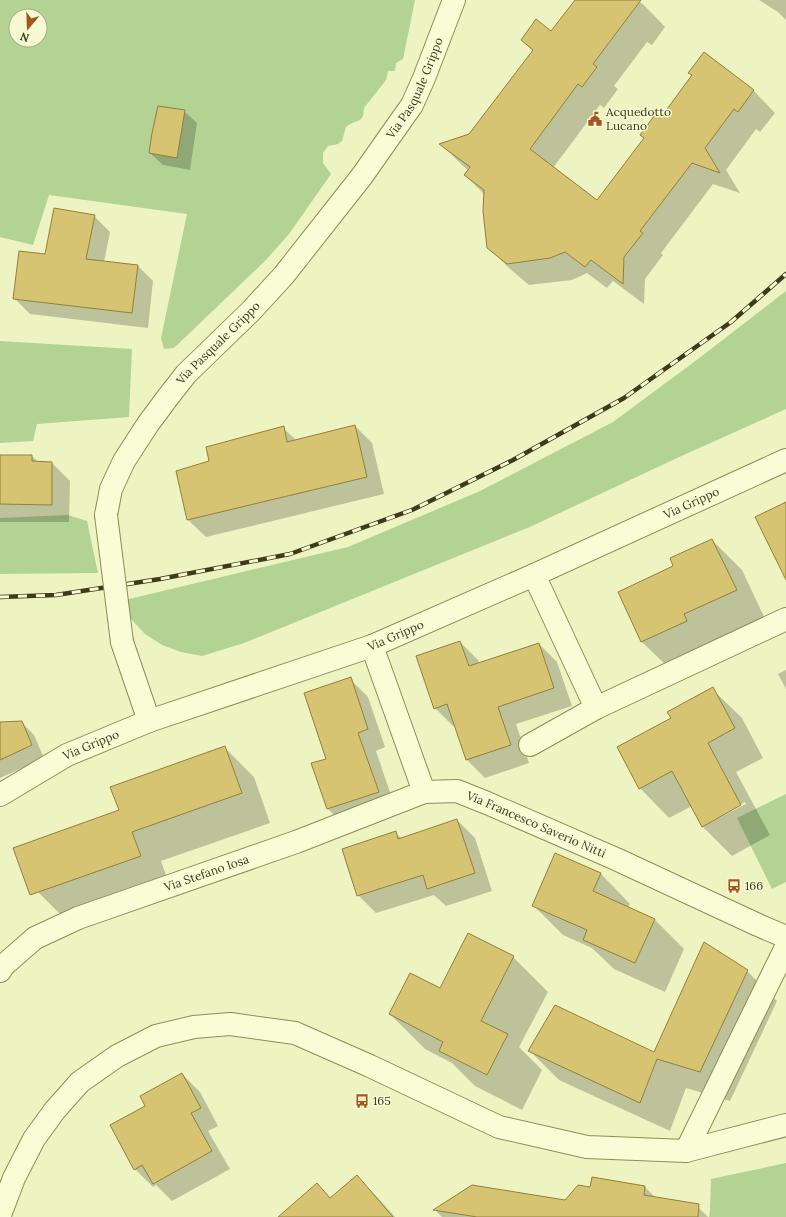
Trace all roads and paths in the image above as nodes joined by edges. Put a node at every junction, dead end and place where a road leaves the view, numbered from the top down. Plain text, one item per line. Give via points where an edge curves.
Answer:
1 (454, 0) edge
2 (786, 460) edge
3 (534, 575) junction
4 (786, 619) edge
5 (372, 646) junction
6 (596, 708) junction
7 (149, 721) junction
8 (530, 745) dead end
9 (424, 792) junction
10 (0, 795) edge
11 (786, 937) edge
12 (786, 948) edge
13 (0, 971) edge
14 (786, 1124) edge
15 (686, 1152) junction
16 (0, 1214) edge

1 - 7 street, Via Pasquale Grippo, bridge via 412,105 395,130 284,275 186,374 148,424 124,461 111,489 106,515 122,642
2 - 3 street, Via Grippo
3 - 5 street, Via Grippo
3 - 6 street
4 - 6 street
5 - 7 street, Via Grippo
5 - 9 street
6 - 8 street
7 - 10 street, Via Grippo via 67,755
9 - 11 street, Via Francesco Saverio Nitti via 457,791 487,803
9 - 13 street, Via Stefano Iosa via 296,842 78,918 36,938
12 - 15 street
14 - 15 street
15 - 16 street via 587,1147 499,1127 295,1033 230,1024 194,1026 156,1036 116,1056 80,1082 34,1139 14,1178

